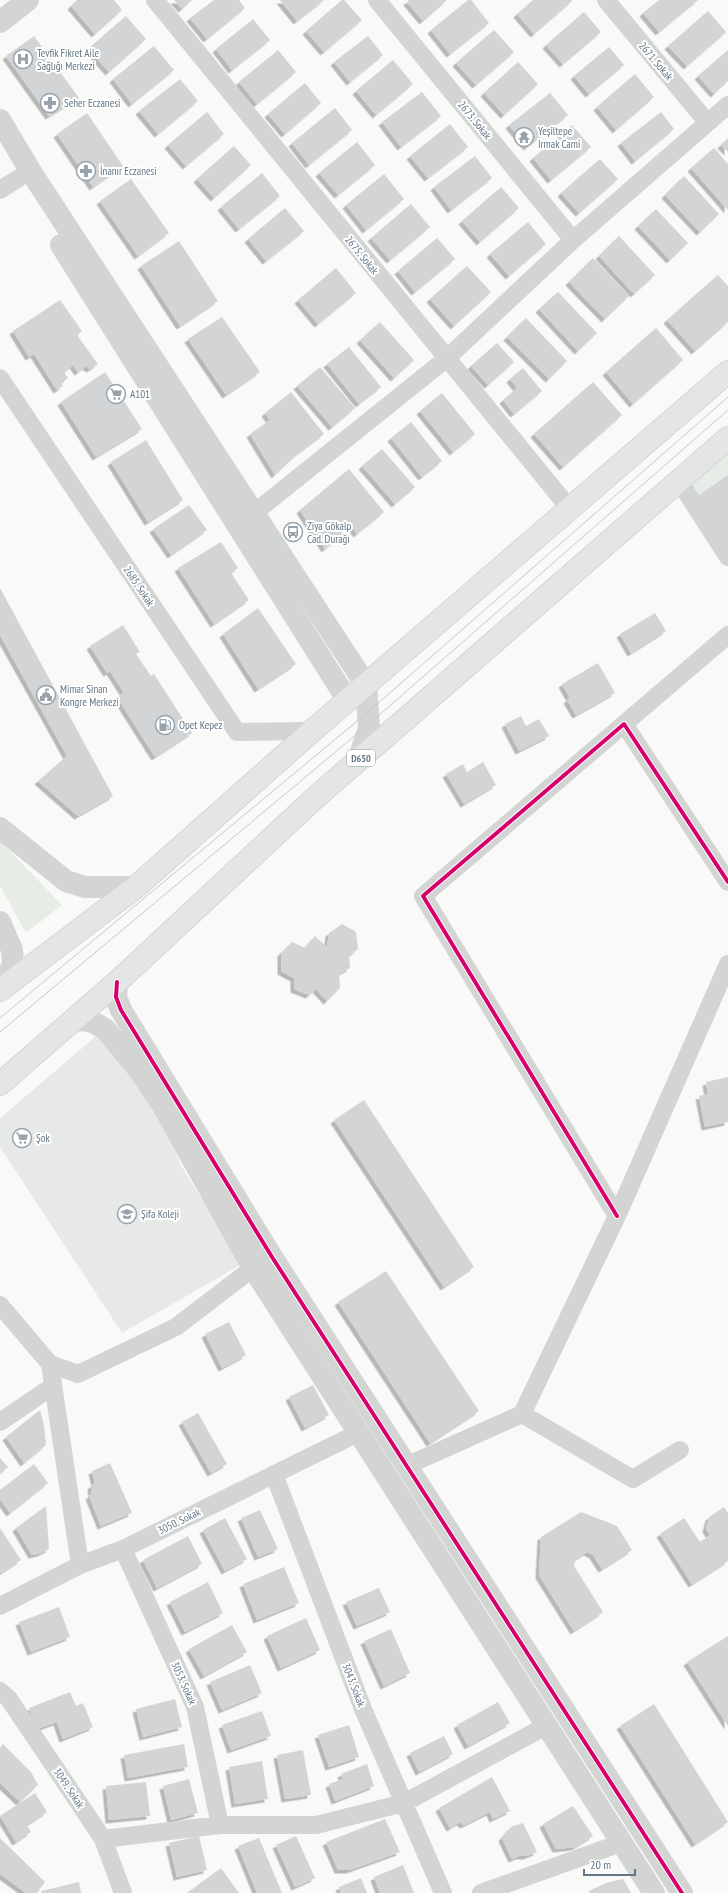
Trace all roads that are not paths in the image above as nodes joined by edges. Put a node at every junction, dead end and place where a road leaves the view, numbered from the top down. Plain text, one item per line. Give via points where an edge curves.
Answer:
1 (28, 0) edge
2 (155, 0) edge
3 (376, 0) edge
4 (606, 0) edge
5 (0, 22) edge
6 (728, 105) edge
7 (0, 120) edge
8 (707, 122) junction
9 (0, 147) edge
10 (18, 178) junction
11 (0, 190) edge
12 (572, 240) junction
13 (446, 359) junction
14 (728, 372) edge
15 (0, 378) edge
16 (728, 438) edge
17 (679, 481) junction
18 (570, 510) junction
19 (254, 513) junction
20 (728, 557) edge
21 (728, 635) edge
22 (366, 685) junction
23 (348, 701) junction
24 (624, 724) junction
25 (312, 731) junction
26 (358, 761) junction
27 (0, 828) edge
28 (728, 882) edge
29 (136, 887) junction
30 (0, 922) edge
31 (728, 964) edge
32 (117, 982) junction
33 (1, 989) edge
34 (73, 1020) junction
35 (145, 1065) junction
36 (0, 1084) edge
37 (617, 1216) junction
38 (252, 1268) junction
39 (0, 1306) edge
40 (50, 1364) junction
41 (53, 1386) junction
42 (522, 1414) junction
43 (0, 1422) edge
44 (376, 1422) junction
45 (358, 1433) junction
46 (680, 1450) dead end
47 (406, 1466) junction
48 (274, 1474) junction
49 (123, 1549) junction
50 (80, 1565) junction
51 (0, 1606) edge
52 (0, 1690) edge
53 (546, 1726) junction
54 (404, 1803) junction
55 (220, 1825) junction
56 (103, 1839) junction
57 (621, 1843) junction
58 (123, 1893) edge
59 (443, 1893) edge
60 (481, 1893) edge
61 (654, 1893) edge
62 (682, 1893) edge

1 - 5 street
2 - 13 street, 2675. Sokak
3 - 12 street, 2673. Sokak
4 - 8 street, 2671. Sokak
6 - 8 street
7 - 19 street
8 - 12 street
9 - 10 street
10 - 11 street
10 - 23 street
12 - 13 street
13 - 18 street, 2675. Sokak
13 - 19 street
14 - 18 highway
15 - 25 street, 2685. Sokak via 237,732
16 - 17 highway, D650
17 - 20 street
17 - 26 highway, D650
18 - 22 highway
19 - 22 street
21 - 24 street
22 - 23 highway
22 - 26 street via 369,728
23 - 25 highway
24 - 28 street
24 - 37 street via 423,896
25 - 29 highway
26 - 32 highway, D650
27 - 29 street via 66,881 102,889
29 - 33 highway
30 - 33 street via 12,950 13,964
31 - 37 street
32 - 34 highway, D650
32 - 35 street via 116,998
34 - 35 street via 91,1021 105,1029
34 - 36 highway, D650
35 - 38 street via 164,1106
35 - 44 street via 176,1098
37 - 42 street
38 - 40 street via 176,1327 78,1374
38 - 45 street
39 - 40 street
40 - 41 street
41 - 43 street
41 - 50 street
42 - 46 street via 633,1479
42 - 47 street
44 - 45 street
44 - 47 street
45 - 48 street, 3050. Sokak
45 - 53 street
47 - 62 street
48 - 49 street, 3050. Sokak
48 - 54 street, 3043. Sokak via 363,1709
49 - 50 street, 3050. Sokak
49 - 55 street, 3053. Sokak via 196,1707
50 - 51 street, 3050. Sokak
52 - 56 street, 3049. Sokak
53 - 54 street
53 - 57 street
54 - 55 street via 316,1825
54 - 59 street, 3043. Sokak
55 - 56 street
56 - 58 street, 3049. Sokak
57 - 60 street
57 - 61 street

